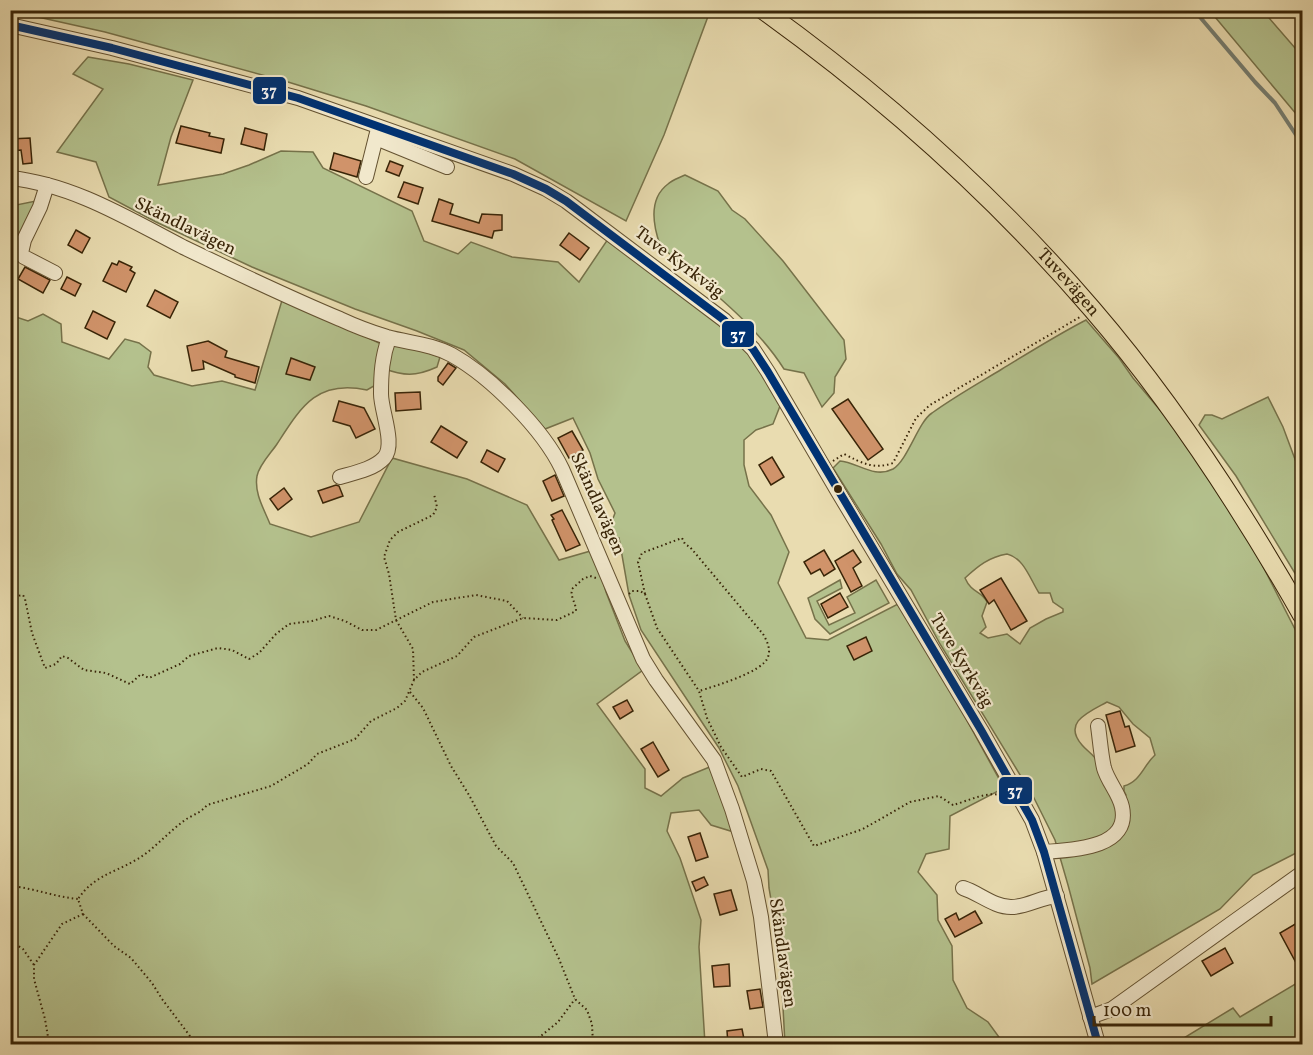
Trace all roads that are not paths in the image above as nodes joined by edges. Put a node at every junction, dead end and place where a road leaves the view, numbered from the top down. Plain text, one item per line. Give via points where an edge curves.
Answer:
1 (764, 10) edge
2 (10, 25) edge
3 (378, 133) junction
4 (447, 167) dead end
5 (366, 177) dead end
6 (10, 178) edge
7 (47, 185) junction
8 (55, 273) dead end
9 (389, 338) junction
10 (340, 477) dead end
11 (1302, 615) edge
12 (1098, 726) dead end
13 (1044, 852) junction
14 (1302, 873) edge
15 (963, 888) dead end
16 (1057, 896) junction
17 (1090, 1017) junction
18 (776, 1044) edge
19 (1098, 1044) edge

1 - 11 main road, Tuvevägen via 846,71 946,158 1092,309 1186,430
2 - 3 street, Tuve Kyrkväg via 298,98
3 - 4 street
3 - 5 street
3 - 13 street, Tuve Kyrkväg via 502,169 546,189 702,302 753,349 1016,790
6 - 7 street, Skändlavägen
7 - 8 street via 21,253
7 - 9 street, Skändlavägen via 82,197 291,298
9 - 10 street via 382,364 381,397 388,452 374,464
9 - 18 street, Skändlavägen via 431,347 468,365 536,429 559,462 648,666 714,760 756,890
12 - 13 street via 1104,767 1123,811 1120,826 1093,847
13 - 16 street, Tuve Kyrkväg
14 - 17 street via 1112,1009
15 - 16 street via 1001,906 1013,907
16 - 17 street, Tuve Kyrkväg
17 - 19 street, Tuve Kyrkväg

